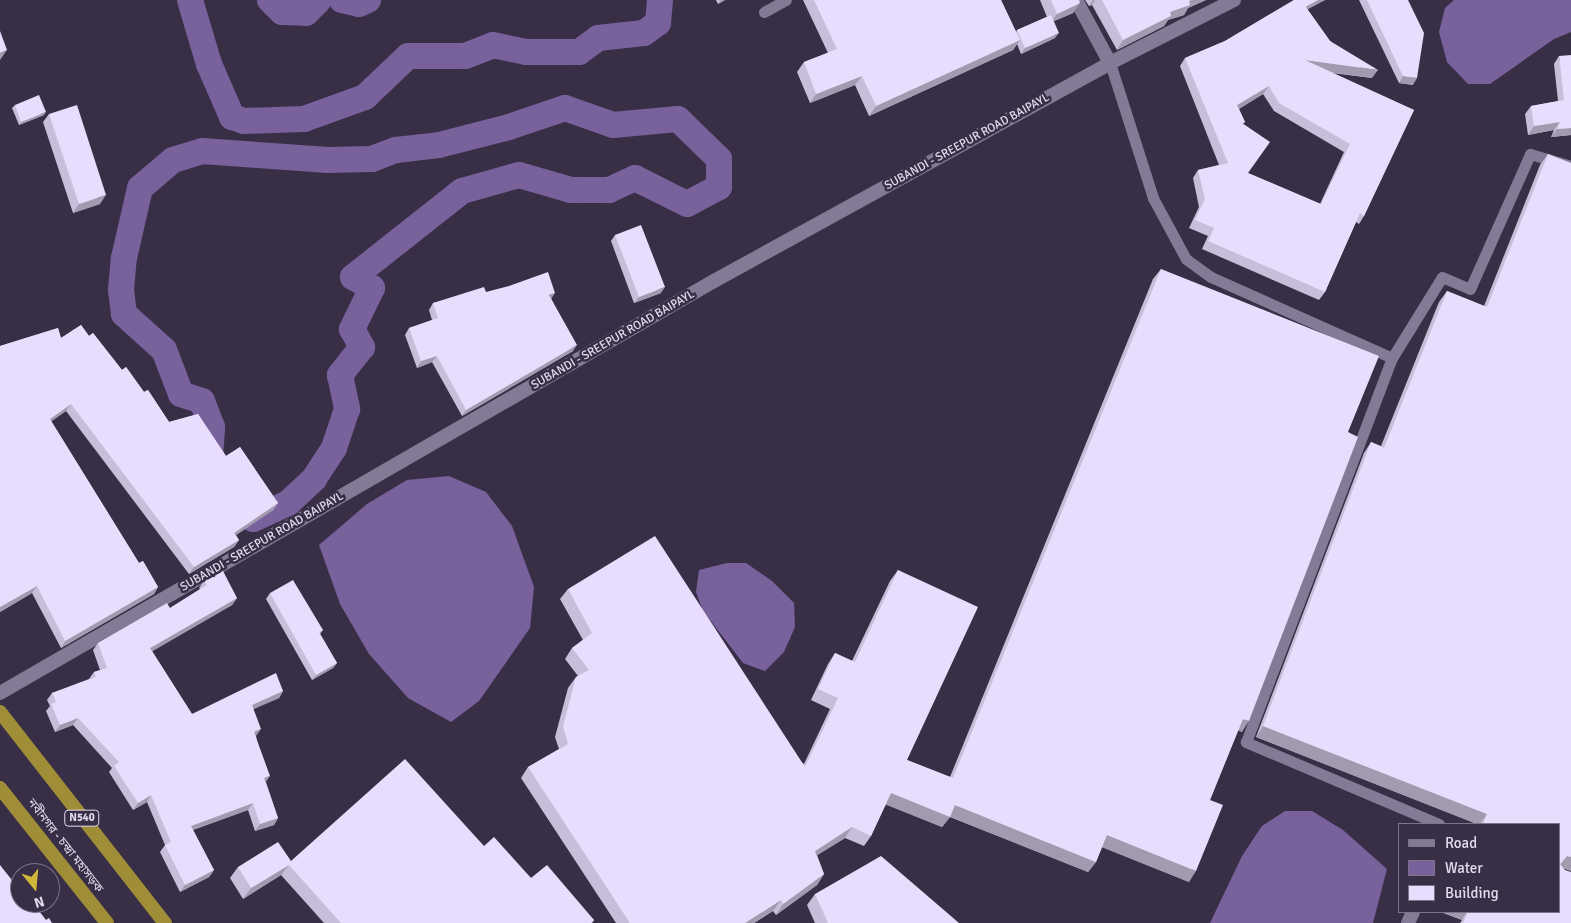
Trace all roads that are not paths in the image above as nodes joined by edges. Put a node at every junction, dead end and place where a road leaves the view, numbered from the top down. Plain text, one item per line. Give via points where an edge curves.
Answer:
1 (786, 0) edge
2 (1076, 0) edge
3 (1234, 0) edge
4 (764, 12) dead end
5 (1110, 63) junction
6 (1571, 166) edge
7 (1392, 358) junction
8 (0, 693) edge
9 (0, 712) edge
10 (0, 788) edge
11 (1437, 823) edge
12 (107, 923) edge
13 (165, 923) edge

1 - 4 lane
2 - 5 street
3 - 5 street, SUBANDI - SREEPUR ROAD BAIPAYL
5 - 7 lane via 1153,198 1186,259 1212,277
5 - 8 street, SUBANDI - SREEPUR ROAD BAIPAYL via 714,281
6 - 7 lane via 1530,154 1470,289 1442,277
7 - 11 lane via 1246,742
9 - 13 highway, N540
10 - 12 highway, নবীনগর - চন্দ্রা মহাসড়ক

